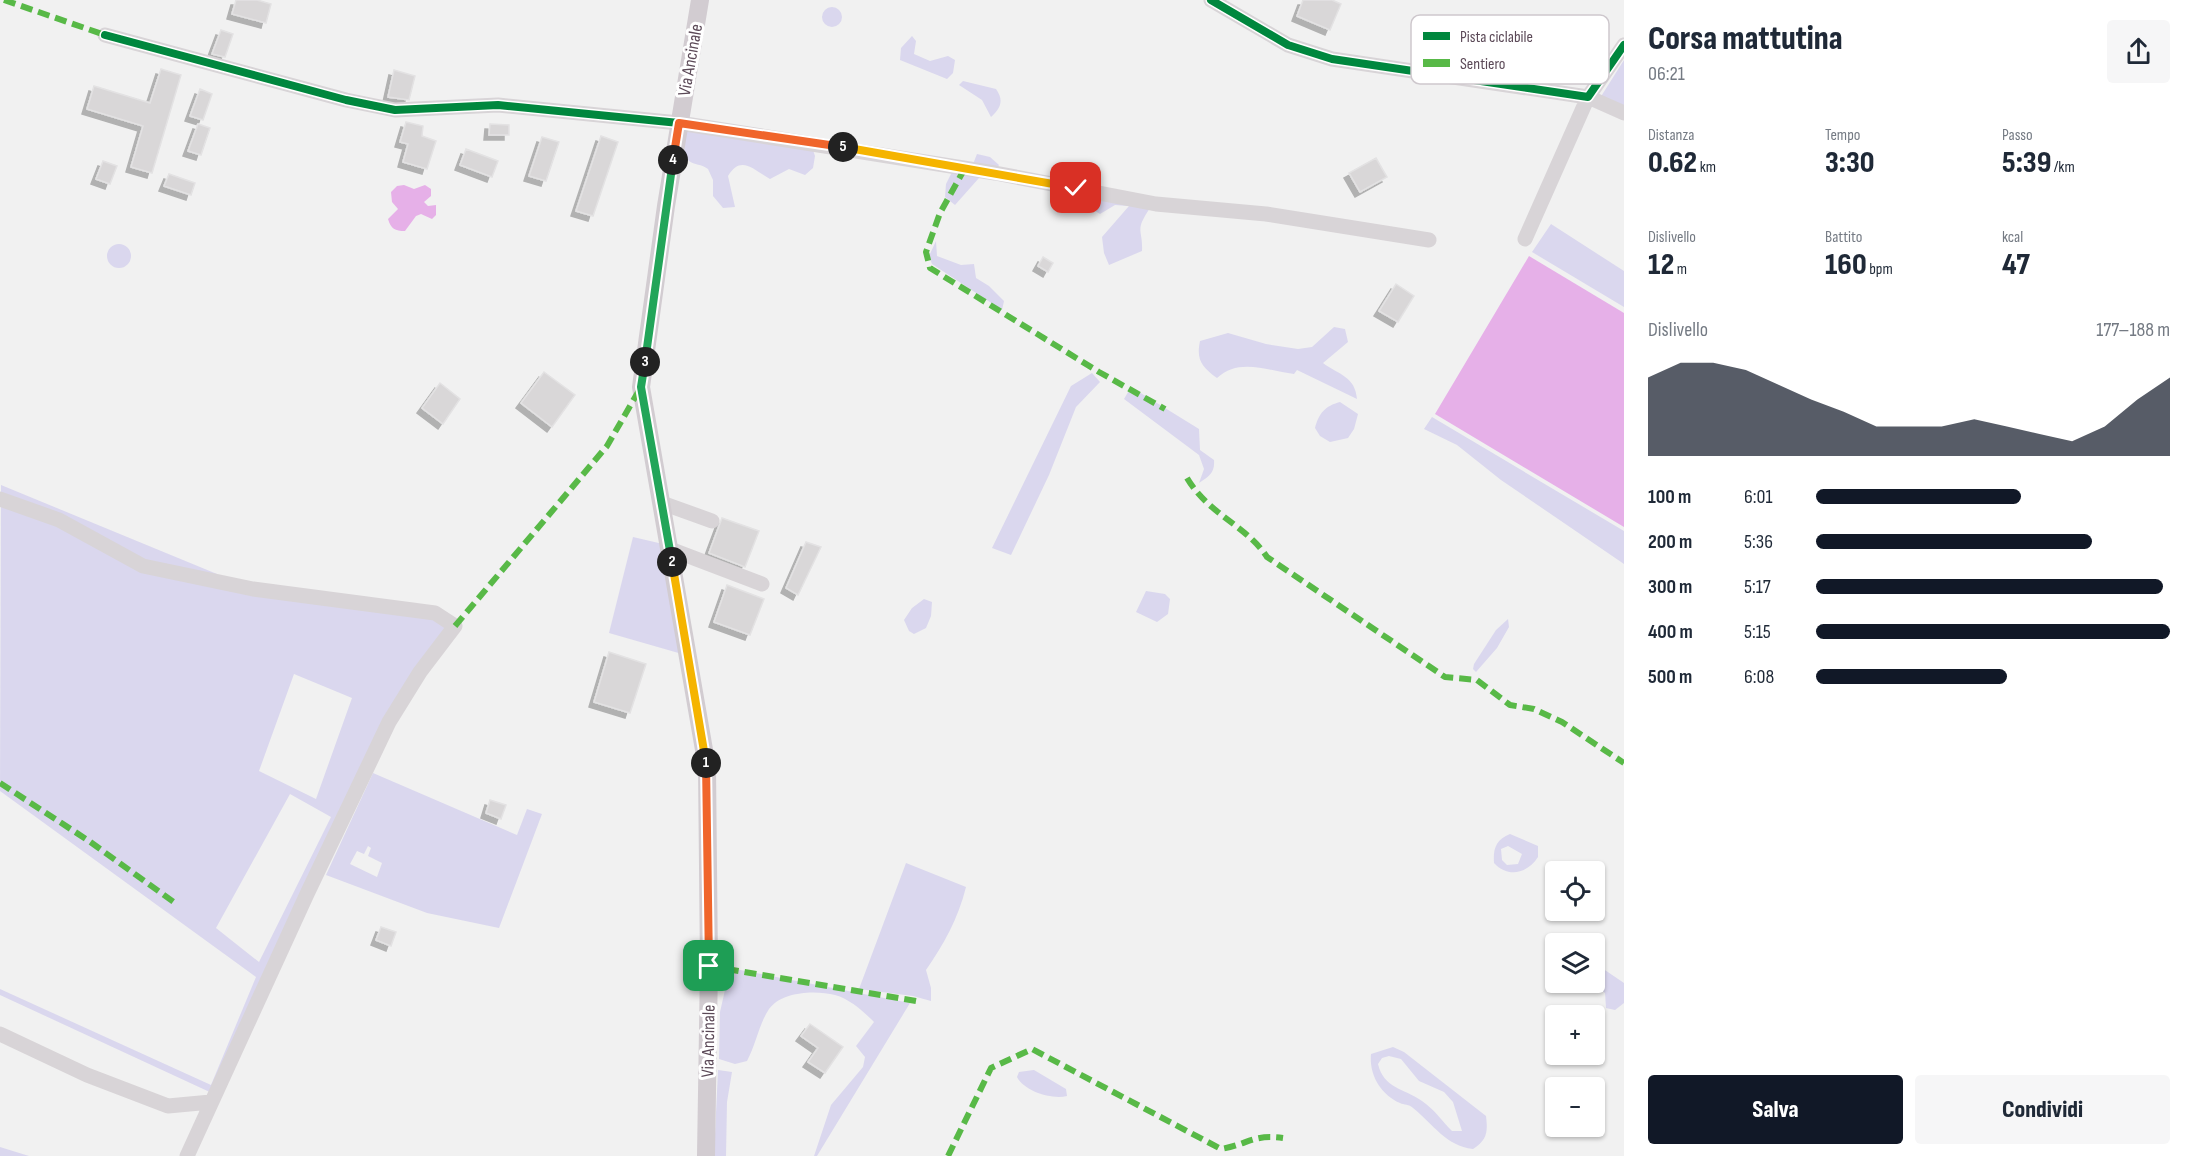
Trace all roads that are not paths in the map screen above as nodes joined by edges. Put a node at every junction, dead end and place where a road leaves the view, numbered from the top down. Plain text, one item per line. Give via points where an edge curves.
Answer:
1 (700, 0) edge
2 (1211, 0) edge
3 (105, 35) dead end
4 (1624, 45) edge
5 (1609, 67) edge
6 (1411, 71) edge
7 (1500, 84) edge
8 (1597, 84) edge
9 (1588, 97) junction
10 (1624, 113) edge
11 (679, 123) junction
12 (1525, 239) dead end
13 (1429, 240) dead end
14 (0, 499) edge
15 (662, 503) junction
16 (712, 521) dead end
17 (670, 549) junction
18 (762, 584) dead end
19 (0, 1034) edge
20 (211, 1102) junction
21 (188, 1156) edge
22 (706, 1156) edge

1 - 11 main road, Via Ancinale
2 - 6 street via 1288,45 1332,59
3 - 11 street via 395,110 498,105
4 - 5 street
7 - 9 street
8 - 9 street
9 - 10 street
9 - 12 street
11 - 13 street via 995,173 1156,204 1266,214
11 - 15 main road, Via Ancinale via 641,387
14 - 20 street via 58,520 143,566 253,589 435,613 455,626 389,722
15 - 16 street
15 - 17 main road, Via Ancinale
17 - 18 street
17 - 22 main road, Via Ancinale via 707,767
19 - 20 street via 87,1075 168,1106
20 - 21 street

